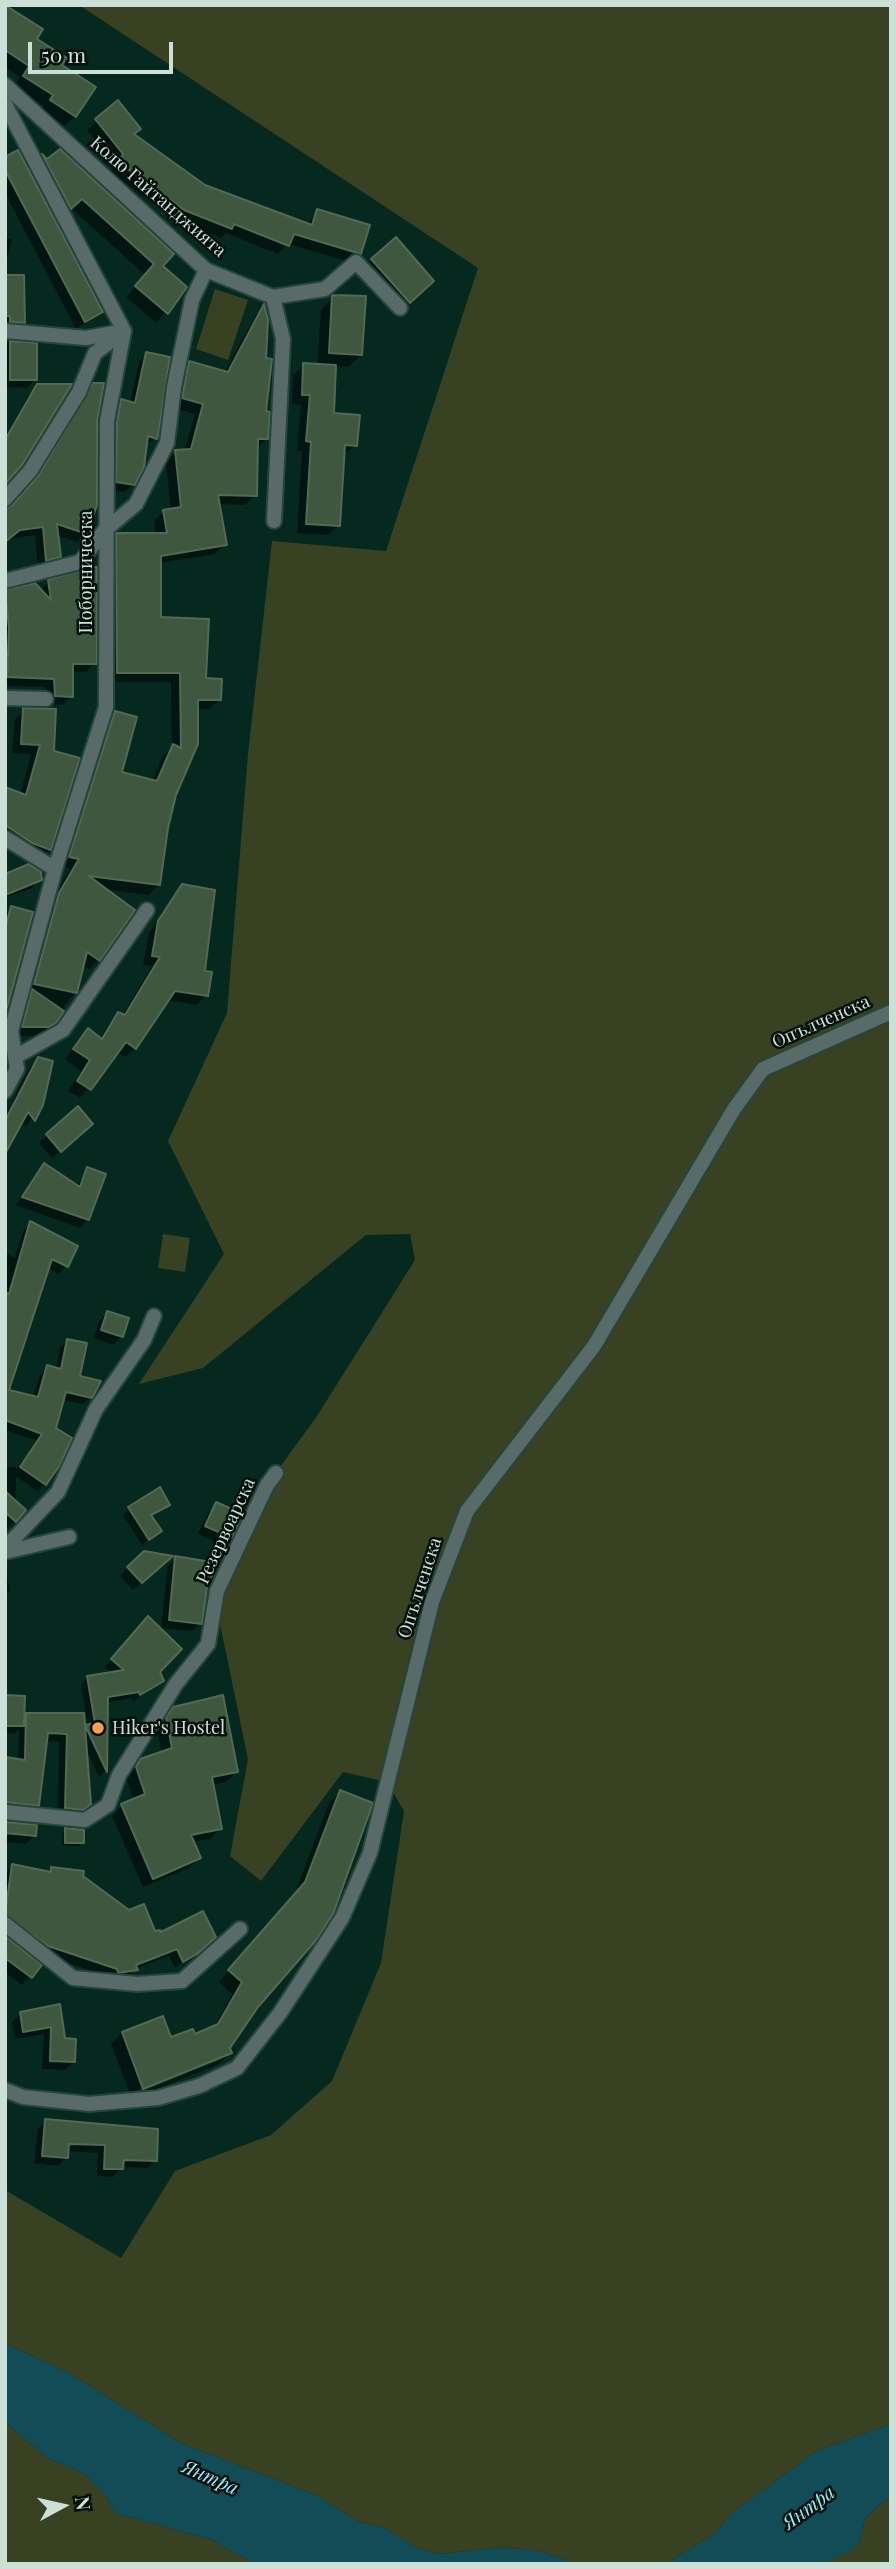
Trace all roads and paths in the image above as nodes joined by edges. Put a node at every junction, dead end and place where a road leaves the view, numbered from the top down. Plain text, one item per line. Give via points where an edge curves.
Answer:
1 (5, 85) edge
2 (5, 104) edge
3 (206, 270) junction
4 (273, 297) junction
5 (400, 308) dead end
6 (5, 331) edge
7 (124, 331) junction
8 (5, 499) edge
9 (274, 521) dead end
10 (104, 531) junction
11 (5, 581) edge
12 (5, 698) edge
13 (46, 699) dead end
14 (5, 838) edge
15 (55, 869) junction
16 (147, 910) dead end
17 (891, 1012) edge
18 (12, 1068) edge
19 (5, 1091) edge
20 (154, 1316) dead end
21 (276, 1473) dead end
22 (69, 1537) dead end
23 (5, 1550) edge
24 (5, 1812) edge
25 (5, 1924) edge
26 (240, 1929) dead end
27 (5, 2090) edge

1 - 3 street, Колю Гайтанджията
2 - 7 street
3 - 4 street, Колю Гайтанджията
3 - 10 street via 192,300 167,443 136,503
4 - 5 street via 325,289 356,262
4 - 9 street via 283,340
6 - 7 street via 86,338
7 - 8 street via 95,353 79,392 30,471
7 - 10 street, Поборническа via 107,421
10 - 11 street via 80,562
10 - 15 street, Поборническа via 106,707
12 - 13 street
14 - 15 street
15 - 18 street, Поборническа via 11,1031
16 - 18 street via 63,1030
17 - 27 street, Опълченска via 763,1069 734,1109 594,1346 467,1511 432,1602 370,1853 342,1918 280,2013 237,2068 158,2098 89,2104 23,2097
18 - 19 street
20 - 23 street via 144,1340 96,1409 58,1492
21 - 24 street, Резервоарска via 217,1591 208,1644 176,1684 119,1775 108,1805 85,1820
22 - 23 street
25 - 26 street via 73,1978 137,1984 182,1981

